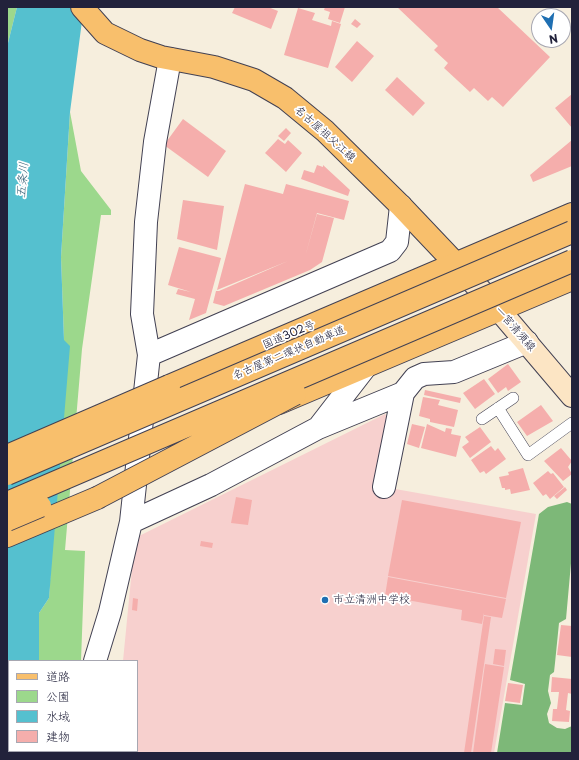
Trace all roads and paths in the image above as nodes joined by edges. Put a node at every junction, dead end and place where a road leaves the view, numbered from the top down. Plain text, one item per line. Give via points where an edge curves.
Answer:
1 (82, 7) edge
2 (166, 58) junction
3 (401, 206) junction
4 (572, 214) edge
5 (572, 232) edge
6 (572, 261) edge
7 (456, 264) junction
8 (572, 279) edge
9 (498, 310) junction
10 (444, 316) junction
11 (527, 342) junction
12 (149, 355) junction
13 (368, 365) junction
14 (403, 393) junction
15 (572, 396) edge
16 (513, 398) dead end
17 (498, 408) junction
18 (482, 419) dead end
19 (572, 423) edge
20 (318, 428) junction
21 (7, 456) edge
22 (7, 474) edge
23 (384, 486) dead end
24 (7, 503) edge
25 (7, 520) edge
26 (131, 522) junction
27 (7, 536) edge
28 (95, 660) edge

1 - 2 main road, 名古屋祖父江線 via 105,33 140,50
2 - 3 main road, 名古屋祖父江線 via 214,67 254,80 285,98 320,126
2 - 12 street via 146,222 142,314
3 - 7 main road, 名古屋祖父江線
3 - 12 street via 397,242 390,251
4 - 7 main road, 国道302号
5 - 22 main road, 名古屋第二環状自動車道, bridge
6 - 10 main road, bridge
7 - 9 main road, 一宮清須線
7 - 21 main road, 国道302号, bridge
8 - 9 main road
9 - 11 main road, 一宮清須線
9 - 13 main road
10 - 24 main road, bridge
10 - 27 main road, bridge via 97,498
11 - 14 street via 454,372 424,374 415,378
11 - 15 main road, 一宮清須線
12 - 26 street
13 - 20 street
13 - 25 main road, bridge
14 - 20 street
14 - 23 street
16 - 17 lane
17 - 18 lane
17 - 19 lane via 528,455
20 - 26 street via 211,485
26 - 28 street via 110,612

